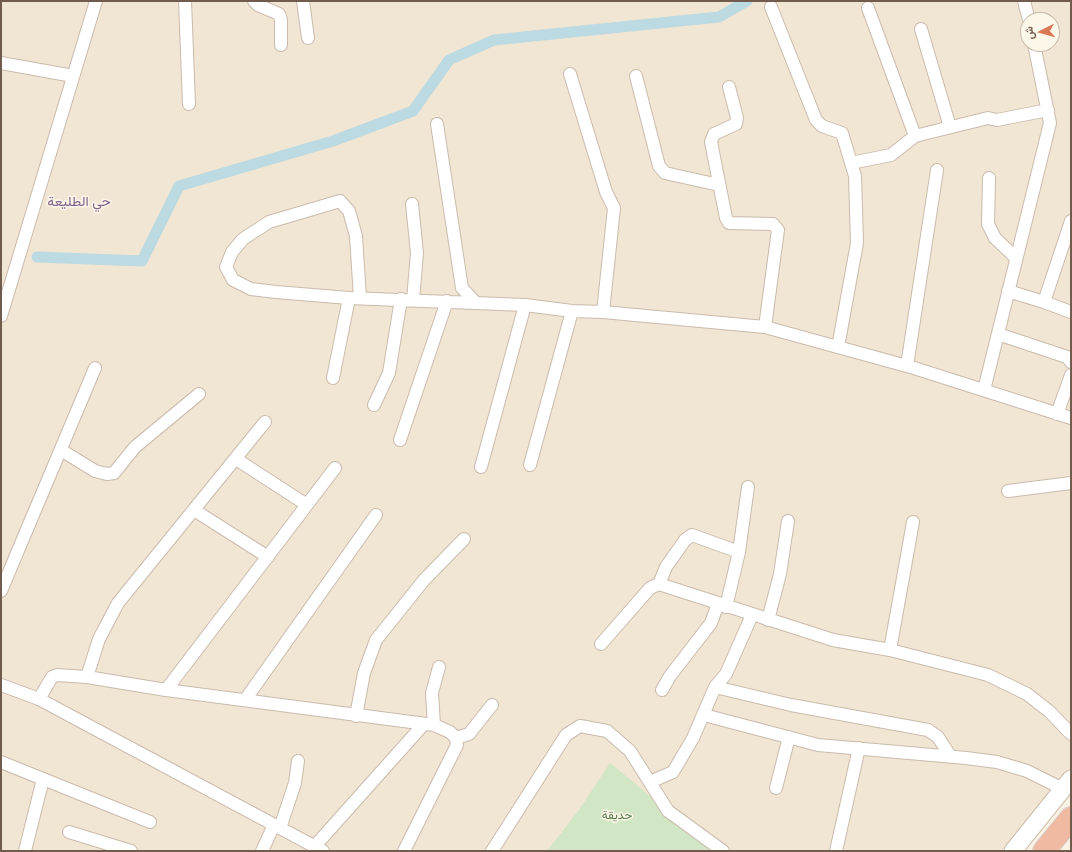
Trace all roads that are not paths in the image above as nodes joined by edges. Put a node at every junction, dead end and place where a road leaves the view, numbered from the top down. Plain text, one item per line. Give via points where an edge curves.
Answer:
1 (96, 1) edge
2 (185, 1) edge
3 (254, 1) edge
4 (303, 1) edge
5 (1024, 1) edge
6 (771, 7) dead end
7 (868, 8) dead end
8 (1027, 12) edge
9 (921, 29) dead end
10 (308, 38) dead end
11 (281, 45) dead end
12 (1036, 52) edge
13 (1, 63) edge
14 (570, 74) dead end
15 (73, 76) junction
16 (636, 76) dead end
17 (729, 88) dead end
18 (189, 104) dead end
19 (1048, 110) junction
20 (437, 124) dead end
21 (950, 128) junction
22 (915, 136) junction
23 (851, 164) junction
24 (937, 170) dead end
25 (989, 178) dead end
26 (719, 185) junction
27 (412, 204) dead end
28 (1071, 221) edge
29 (1016, 258) junction
30 (1008, 292) junction
31 (355, 298) junction
32 (401, 299) junction
33 (414, 300) junction
34 (447, 301) junction
35 (475, 302) junction
36 (1044, 302) junction
37 (525, 305) junction
38 (572, 311) junction
39 (603, 312) junction
40 (1071, 312) edge
41 (1, 316) edge
42 (766, 327) junction
43 (998, 334) junction
44 (838, 347) junction
45 (1071, 362) edge
46 (906, 366) junction
47 (96, 368) dead end
48 (1071, 375) edge
49 (333, 378) dead end
50 (984, 390) junction
51 (199, 394) dead end
52 (374, 405) dead end
53 (1057, 414) junction
54 (1071, 418) edge
55 (265, 422) dead end
56 (400, 440) dead end
57 (61, 450) junction
58 (236, 459) junction
59 (530, 465) dead end
60 (481, 467) dead end
61 (335, 468) dead end
62 (1071, 483) edge
63 (748, 488) dead end
64 (1008, 491) dead end
65 (307, 505) junction
66 (194, 510) junction
67 (376, 515) dead end
68 (788, 521) dead end
69 (913, 522) dead end
70 (464, 539) dead end
71 (739, 552) junction
72 (268, 556) junction
73 (659, 584) junction
74 (1, 591) edge
75 (722, 605) junction
76 (752, 615) junction
77 (768, 620) junction
78 (601, 644) dead end
79 (890, 650) junction
80 (439, 667) dead end
81 (87, 677) junction
82 (1, 685) edge
83 (716, 687) junction
84 (166, 690) junction
85 (662, 690) dead end
86 (39, 699) junction
87 (245, 700) junction
88 (492, 705) dead end
89 (704, 715) junction
90 (356, 716) junction
91 (428, 725) junction
92 (1071, 734) edge
93 (789, 737) junction
94 (456, 738) junction
95 (859, 748) junction
96 (951, 756) junction
97 (298, 761) dead end
98 (1, 762) edge
99 (43, 779) junction
100 (650, 782) junction
101 (1067, 784) edge
102 (776, 788) dead end
103 (1071, 818) edge
104 (150, 822) dead end
105 (277, 827) junction
106 (69, 832) dead end
107 (318, 849) edge
108 (25, 851) edge
109 (131, 851) edge
110 (262, 851) edge
111 (404, 851) edge
112 (492, 851) edge
113 (723, 851) edge
114 (836, 851) edge
115 (1013, 851) edge
116 (1044, 851) edge

1 - 15 street
2 - 18 street
3 - 11 street via 279,14
4 - 10 street
5 - 8 street
6 - 23 street via 816,120 822,126 842,132
7 - 22 street
9 - 21 street
12 - 19 street
13 - 15 street
14 - 39 street via 606,192 614,208
15 - 41 street
16 - 26 street via 659,166 666,173
17 - 26 street via 737,118 736,124 714,134 711,142
19 - 21 street via 997,120 988,118
19 - 29 street via 1050,123
20 - 35 street via 462,288
21 - 22 street
22 - 23 street via 891,154
23 - 44 street via 855,176 857,243
24 - 46 street
25 - 29 street via 988,224 995,238
26 - 42 street via 729,223 773,224 778,230
27 - 33 street via 417,253
28 - 36 street
29 - 30 street
30 - 36 street
30 - 43 street
31 - 31 street via 251,289 233,280 226,267 232,252 243,239 269,222 340,201 349,211 356,236
31 - 32 street
31 - 49 street
32 - 33 street
32 - 52 street via 389,373
33 - 34 street
34 - 35 street
34 - 56 street
35 - 37 street
36 - 40 street
37 - 38 street
37 - 60 street
38 - 39 street
38 - 59 street
39 - 42 street
42 - 44 street
43 - 45 street via 1067,357
43 - 50 street
44 - 46 street
46 - 50 street
47 - 57 street
48 - 53 street
50 - 53 street
51 - 57 street via 136,447 114,473 95,471
53 - 54 street
55 - 58 street
57 - 74 street
58 - 65 street
58 - 66 street
61 - 65 street
62 - 64 street
63 - 71 street
65 - 72 street
66 - 72 street
66 - 81 street via 118,603 99,639
67 - 87 street
68 - 77 street via 780,574
69 - 79 street
70 - 90 street via 424,580 376,640 364,673
71 - 73 street via 692,535 685,540 666,567
71 - 75 street
72 - 84 street
73 - 75 street
73 - 78 street via 650,588
75 - 76 street
75 - 85 street
76 - 77 street
76 - 83 street via 726,674
77 - 79 street via 833,640
79 - 92 street via 1001,680 1039,702
80 - 91 street via 432,693
81 - 84 street
81 - 86 street via 52,677
82 - 86 street
83 - 89 street
83 - 96 street via 928,730 938,737
84 - 87 street
86 - 105 street
87 - 90 street
88 - 94 street via 469,734
89 - 93 street
89 - 100 street via 673,772
90 - 91 street
91 - 94 street via 450,732
91 - 107 street
93 - 95 street via 818,745
93 - 102 street
94 - 111 street via 457,745
95 - 96 street
95 - 114 street
96 - 101 street via 982,759 1012,766
97 - 105 street via 295,783
98 - 99 street
99 - 104 street
99 - 108 street
100 - 112 street via 630,751 607,731 580,726 566,735
100 - 113 street via 668,811
101 - 115 main road
103 - 116 highway
105 - 107 street
105 - 110 street
106 - 109 street

